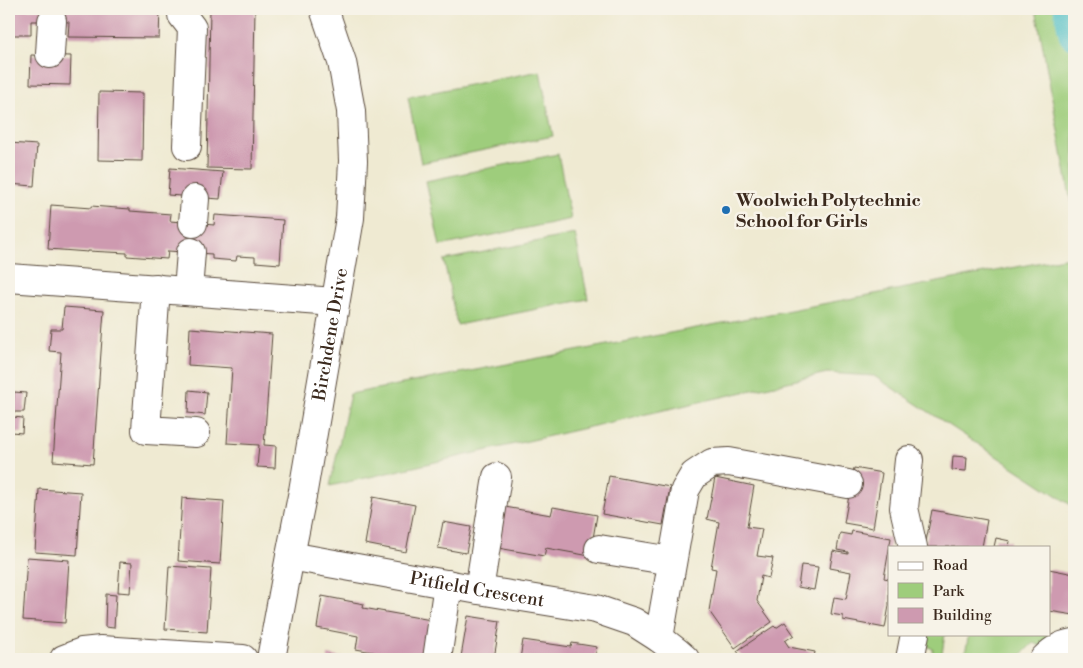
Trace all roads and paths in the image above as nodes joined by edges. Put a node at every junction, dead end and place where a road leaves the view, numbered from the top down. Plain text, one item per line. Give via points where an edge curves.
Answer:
1 (324, 9) edge
2 (182, 12) edge
3 (52, 21) dead end
4 (50, 54) dead end
5 (187, 146) dead end
6 (191, 252) dead end
7 (9, 278) edge
8 (156, 288) junction
9 (188, 291) junction
10 (335, 302) junction
11 (196, 433) dead end
12 (908, 460) dead end
13 (497, 477) dead end
14 (848, 484) dead end
15 (913, 546) edge
16 (599, 549) dead end
17 (290, 556) junction
18 (672, 561) junction
19 (448, 584) junction
20 (479, 590) junction
21 (915, 636) edge
22 (659, 638) junction
23 (1074, 643) edge
24 (64, 659) edge
25 (244, 659) edge
26 (271, 659) edge
27 (437, 659) edge
28 (684, 659) edge
29 (910, 659) edge
30 (1044, 659) edge

1 - 10 street, Birchdene Drive via 342,62 351,111 353,161 350,218
2 - 5 street via 192,28
3 - 4 street
6 - 9 street
7 - 8 street
8 - 9 street
8 - 11 street via 146,430
9 - 10 street
10 - 17 street, Birchdene Drive
12 - 15 street via 904,508
13 - 20 street
14 - 18 street via 729,462 712,463 694,475 685,490
16 - 18 street
17 - 19 street, Pitfield Crescent
17 - 26 street, Birchdene Drive
18 - 22 street
19 - 20 street, Pitfield Crescent
19 - 27 street
20 - 22 street, Pitfield Crescent via 596,609 634,622
21 - 29 street
22 - 28 street, Pitfield Crescent
23 - 30 street via 1066,644
24 - 25 street via 82,652 101,650

